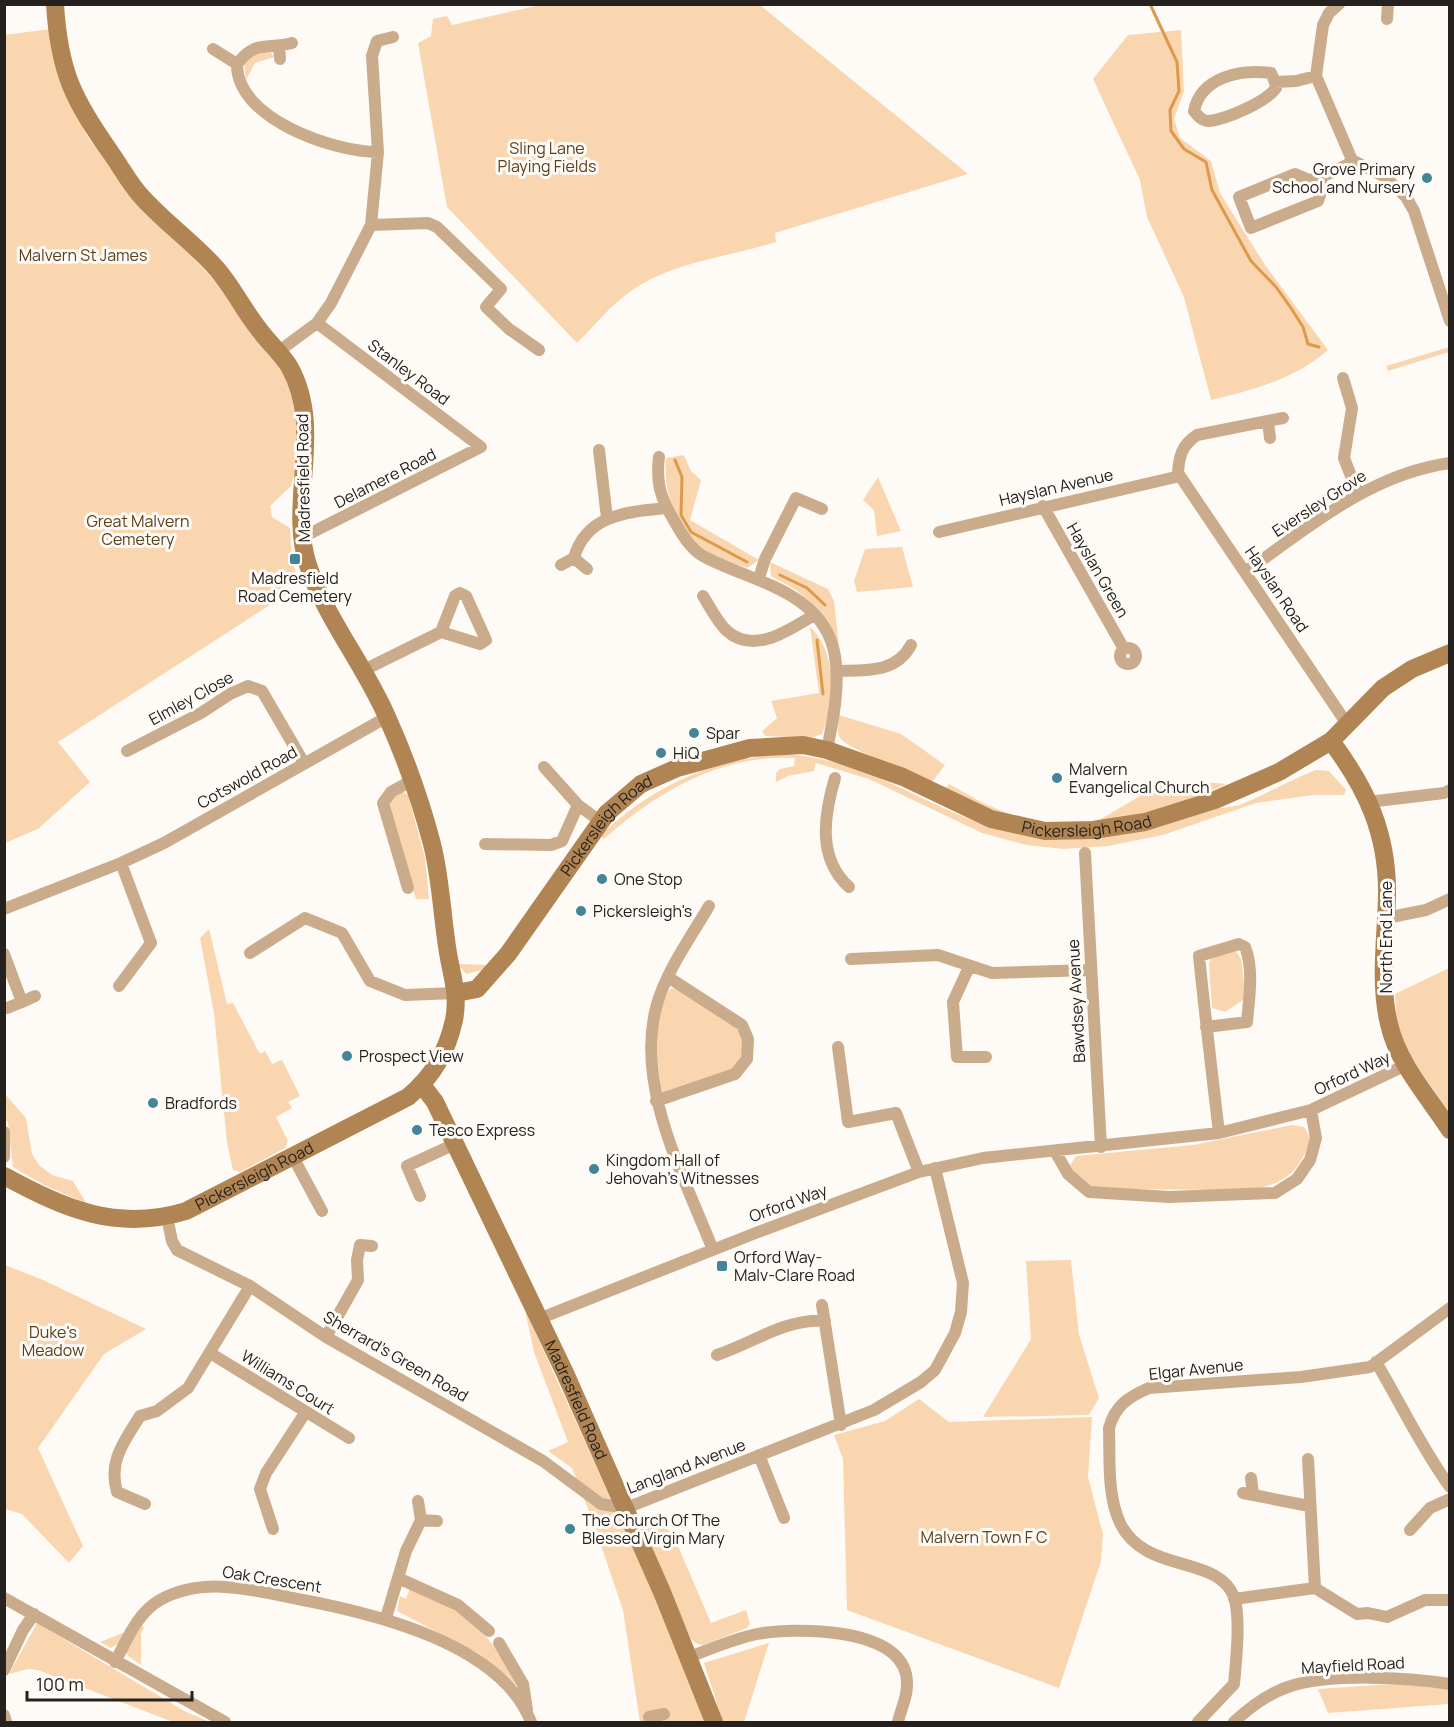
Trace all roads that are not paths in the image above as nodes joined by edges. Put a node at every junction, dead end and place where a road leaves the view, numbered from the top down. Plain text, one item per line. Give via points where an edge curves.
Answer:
1 (1339, 4) edge
2 (1388, 4) edge
3 (55, 10) edge
4 (1387, 19) dead end
5 (393, 37) dead end
6 (292, 43) dead end
7 (213, 49) dead end
8 (237, 64) junction
9 (1316, 76) junction
10 (1275, 82) junction
11 (378, 152) junction
12 (1352, 160) junction
13 (1321, 177) junction
14 (371, 225) junction
15 (1449, 321) edge
16 (317, 323) junction
17 (539, 350) dead end
18 (279, 351) junction
19 (1343, 378) dead end
20 (1283, 418) dead end
21 (1268, 422) junction
22 (1270, 438) dead end
23 (481, 447) joint
24 (659, 457) dead end
25 (596, 458) dead end
26 (1449, 464) edge
27 (1179, 475) junction
28 (1358, 494) junction
29 (1043, 506) junction
30 (667, 508) junction
31 (822, 509) dead end
32 (607, 518) junction
33 (939, 532) dead end
34 (303, 537) junction
35 (574, 558) junction
36 (561, 565) dead end
37 (587, 569) dead end
38 (1245, 572) junction
39 (759, 578) junction
40 (703, 596) dead end
41 (814, 615) junction
42 (441, 632) dead end
43 (1124, 649) dead end
44 (1449, 653) edge
45 (910, 655) dead end
46 (364, 670) junction
47 (836, 671) junction
48 (387, 717) junction
49 (1347, 724) junction
50 (1330, 741) junction
51 (827, 750) junction
52 (127, 752) dead end
53 (304, 764) junction
54 (544, 767) dead end
55 (835, 778) dead end
56 (411, 781) junction
57 (1449, 790) edge
58 (1368, 802) junction
59 (578, 805) junction
60 (600, 822) junction
61 (485, 844) dead end
62 (1085, 853) dead end
63 (121, 863) junction
64 (849, 887) dead end
65 (408, 888) dead end
66 (1449, 899) edge
67 (709, 906) dead end
68 (4, 909) edge
69 (1386, 918) junction
70 (250, 953) dead end
71 (4, 954) edge
72 (851, 959) dead end
73 (969, 967) junction
74 (1091, 970) junction
75 (668, 977) junction
76 (119, 986) dead end
77 (456, 993) junction
78 (35, 996) dead end
79 (22, 1002) junction
80 (7, 1008) dead end
81 (1206, 1027) junction
82 (838, 1047) dead end
83 (986, 1057) dead end
84 (1406, 1065) junction
85 (422, 1085) junction
86 (656, 1101) junction
87 (1311, 1110) junction
88 (1449, 1130) edge
89 (4, 1132) edge
90 (1219, 1133) junction
91 (455, 1144) junction
92 (1101, 1147) junction
93 (1055, 1151) junction
94 (4, 1156) edge
95 (292, 1157) junction
96 (935, 1168) junction
97 (919, 1172) junction
98 (4, 1176) edge
99 (420, 1196) dead end
100 (322, 1211) dead end
101 (167, 1217) junction
102 (372, 1246) dead end
103 (713, 1250) junction
104 (250, 1286) junction
105 (822, 1305) dead end
106 (1449, 1308) edge
107 (541, 1318) junction
108 (825, 1321) junction
109 (326, 1337) junction
110 (210, 1353) junction
111 (717, 1356) dead end
112 (1376, 1362) junction
113 (305, 1413) junction
114 (841, 1425) junction
115 (349, 1438) dead end
116 (759, 1455) junction
117 (1308, 1459) dead end
118 (1251, 1478) dead end
119 (1449, 1487) edge
120 (1449, 1499) edge
121 (417, 1501) dead end
122 (145, 1504) dead end
123 (1309, 1506) junction
124 (626, 1508) junction
125 (784, 1518) dead end
126 (421, 1520) junction
127 (437, 1521) dead end
128 (273, 1529) dead end
129 (1410, 1530) dead end
130 (398, 1578) junction
131 (1315, 1588) junction
132 (4, 1598) edge
133 (1234, 1599) junction
134 (1449, 1600) edge
135 (34, 1614) junction
136 (386, 1618) junction
137 (489, 1631) dead end
138 (499, 1643) dead end
139 (687, 1658) junction
140 (116, 1662) junction
141 (4, 1670) edge
142 (1449, 1684) edge
143 (4, 1714) edge
144 (664, 1714) dead end
145 (529, 1717) edge
146 (649, 1717) dead end
147 (6, 1722) edge
148 (225, 1722) edge
149 (714, 1722) edge
150 (898, 1722) edge
151 (1198, 1722) edge
152 (1234, 1722) edge

1 - 9 street via 1323,26
2 - 4 street
3 - 18 main road, Madresfield Road via 66,73 81,110 140,195 218,269 260,331
5 - 11 street via 372,39
6 - 8 street via 279,53 264,44 252,49
7 - 8 street
8 - 11 street via 240,85 275,120 303,135 361,152
9 - 10 street
9 - 12 street
10 - 10 street via 1271,73 1250,70 1230,76 1202,90 1194,111 1208,121 1241,110 1270,96
11 - 14 street
12 - 13 street
12 - 15 street via 1385,177 1406,197
13 - 13 street via 1318,201 1251,228 1239,198 1295,174 1309,180
14 - 16 street
14 - 17 street via 428,223 437,227 501,289 486,307
16 - 18 street
16 - 23 street, Stanley Road
18 - 34 main road, Madresfield Road via 290,369 304,415
19 - 28 street via 1352,408 1344,458
20 - 21 street
21 - 22 street
21 - 27 street via 1197,435 1181,451
23 - 34 street, Delamere Road
24 - 30 street via 660,496
25 - 32 street
26 - 28 street, Eversley Grove via 1419,467
27 - 29 street, Hayslan Avenue
27 - 38 street, Hayslan Road
28 - 38 street, Eversley Grove
29 - 33 street, Hayslan Avenue
29 - 43 street, Hayslan Green
30 - 32 street
30 - 39 street via 684,537 701,555
31 - 39 street via 796,498
32 - 35 street via 579,540
34 - 46 main road, Madresfield Road via 306,562 316,586
35 - 36 street
35 - 37 street
38 - 49 street, Hayslan Road
39 - 41 street via 800,600
40 - 41 street via 725,629 761,642
41 - 47 street via 828,636
42 - 46 street
44 - 49 main road, Pickersleigh Road via 1412,669 1383,688
45 - 47 street via 882,670
46 - 48 main road, Madresfield Road
47 - 51 street
48 - 53 street, Cotswold Road
48 - 56 main road, Madresfield Road
49 - 50 main road, Pickersleigh Road
50 - 51 main road, Pickersleigh Road via 1279,772 1215,800 1145,822 1093,830 1045,831 991,819 903,777
50 - 58 main road, North End Lane via 1351,769
51 - 60 main road, Pickersleigh Road via 803,745 778,746 717,755 641,784
52 - 53 street, Elmley Close via 248,687 262,691
53 - 63 street, Cotswold Road
54 - 59 street
55 - 64 street via 825,812 826,844 840,879
56 - 65 street via 391,792 383,803
56 - 77 main road, Madresfield Road via 432,846
57 - 58 street
58 - 69 main road, North End Lane via 1382,837 1387,876
59 - 60 street
59 - 61 street via 562,841 551,845
60 - 77 main road, Pickersleigh Road via 508,954 477,989
62 - 74 street, Bawdsey Avenue
63 - 68 street, Cotswold Road
63 - 76 street via 151,944
66 - 69 street via 1426,910
67 - 75 street
69 - 84 main road, North End Lane via 1384,981 1388,1023
70 - 77 street via 305,918 342,933 370,981 405,995
71 - 79 street
72 - 73 street via 938,955
73 - 74 street via 992,973
73 - 83 street via 953,1002 957,1057
74 - 92 street, Bawdsey Avenue
75 - 86 street via 657,1004 653,1037 651,1070
75 - 86 street via 742,1025 748,1039 747,1059 735,1074
77 - 85 main road, Pickersleigh Road via 454,1018 443,1053
78 - 79 street
79 - 80 street
81 - 81 street via 1199,956 1239,944 1248,954 1247,1022
81 - 90 street
82 - 97 street via 848,1122 896,1113
84 - 87 street, Orford Way
84 - 88 main road, North End Lane
85 - 91 main road, Madresfield Road via 435,1102
85 - 95 main road, Pickersleigh Road via 394,1106
86 - 103 street
87 - 90 street, Orford Way
87 - 93 street, Orford Way via 1316,1138 1310,1160 1297,1179 1275,1192 1169,1197 1089,1192 1068,1174
89 - 94 street
90 - 92 street, Orford Way
91 - 99 street via 407,1166
91 - 107 main road, Madresfield Road
92 - 93 street, Orford Way
93 - 96 street, Orford Way via 983,1158
95 - 100 street
95 - 101 main road, Pickersleigh Road via 215,1198
96 - 97 street, Orford Way
96 - 114 street, Langland Avenue via 963,1283 955,1333 935,1370 921,1383
97 - 103 street, Orford Way
98 - 101 main road, Pickersleigh Road via 88,1214 140,1220
101 - 104 street, Sherrard's Green Road via 177,1250
102 - 109 street via 360,1245 358,1280
103 - 107 street, Orford Way
104 - 109 street, Sherrard's Green Road
104 - 110 street
105 - 108 street
106 - 112 street, Elgar Avenue
107 - 124 main road, Madresfield Road
108 - 111 street via 787,1325
108 - 114 street
109 - 124 street, Sherrard's Green Road via 543,1461 601,1504
110 - 113 street, Williams Court
110 - 122 street via 188,1388 157,1411 140,1416 122,1444 112,1474 117,1492
112 - 119 street via 1421,1447
112 - 133 street, Elgar Avenue via 1370,1367 1301,1377 1149,1388 1130,1396 1112,1416 1109,1428 1113,1497 1121,1525 1132,1542 1144,1552 1217,1576 1229,1586
113 - 115 street, Williams Court
113 - 128 street via 260,1489
114 - 116 street, Langland Avenue
116 - 124 street, Langland Avenue
116 - 125 street, Langland Avenue
117 - 123 street
118 - 123 street via 1248,1494
120 - 129 street via 1430,1508
121 - 126 street
123 - 131 street
124 - 139 main road, Madresfield Road
126 - 127 street
126 - 130 street
130 - 136 street
130 - 137 street via 459,1605
131 - 133 street
131 - 134 street via 1357,1614 1387,1617 1425,1600
132 - 135 street
133 - 151 street via 1234,1684
135 - 140 street
135 - 141 street
136 - 140 street, Oak Crescent via 261,1592 221,1586 194,1587 160,1601 137,1621
136 - 145 street, Oak Crescent via 426,1633 476,1660 511,1691
138 - 145 street, Oak Crescent via 523,1684
139 - 149 main road, Madresfield Road
139 - 150 street via 759,1634 801,1629 878,1643 895,1654 905,1671 908,1690
140 - 148 street
142 - 152 street, Mayfield Road via 1405,1678 1305,1683 1271,1694
143 - 147 street
144 - 146 street

